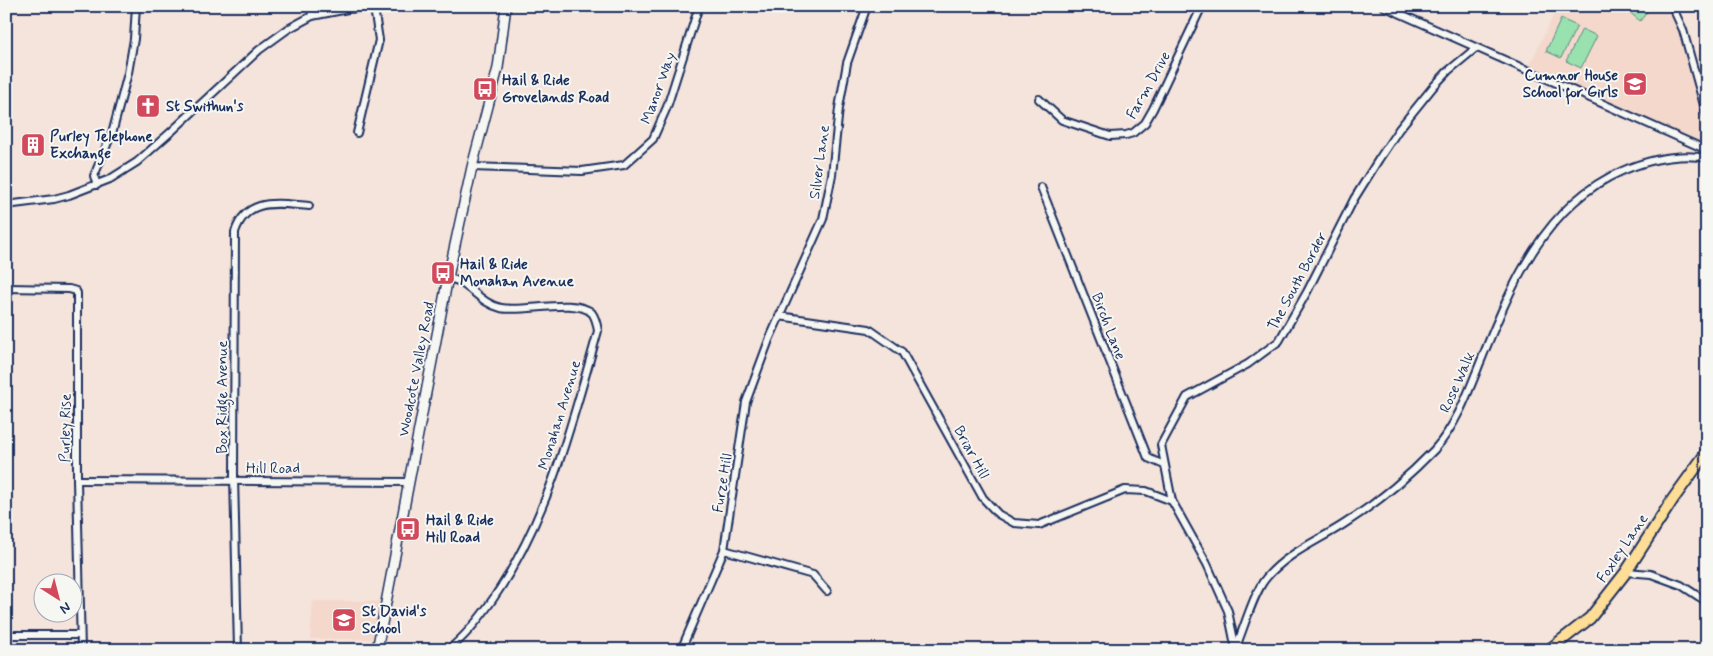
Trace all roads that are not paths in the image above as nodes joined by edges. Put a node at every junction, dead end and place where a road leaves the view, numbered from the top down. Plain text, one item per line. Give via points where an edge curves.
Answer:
1 (136, 6) edge
2 (311, 6) edge
3 (506, 6) edge
4 (699, 6) edge
5 (867, 6) edge
6 (1202, 6) edge
7 (1383, 6) edge
8 (1672, 6) edge
9 (377, 7) edge
10 (312, 16) junction
11 (1476, 48) junction
12 (1039, 99) dead end
13 (1707, 116) edge
14 (357, 133) dead end
15 (1707, 150) edge
16 (1707, 158) edge
17 (472, 167) junction
18 (97, 186) junction
19 (1041, 187) dead end
20 (6, 205) edge
21 (309, 206) dead end
22 (448, 277) junction
23 (6, 288) edge
24 (779, 316) junction
25 (1707, 452) edge
26 (1164, 465) junction
27 (77, 480) junction
28 (234, 481) junction
29 (409, 482) junction
30 (1172, 501) junction
31 (724, 550) junction
32 (1626, 572) junction
33 (827, 591) dead end
34 (1707, 602) edge
35 (6, 635) edge
36 (80, 635) junction
37 (1236, 648) edge
38 (81, 650) edge
39 (238, 650) edge
40 (377, 650) edge
41 (448, 650) edge
42 (681, 650) edge
43 (1550, 650) edge

1 - 18 street via 128,73 113,130 94,176
2 - 10 street
3 - 17 street, Woodcote Valley Road via 498,68
4 - 17 street, Manor Way via 667,107 653,139 624,165 582,171
5 - 24 street, Silver Lane via 847,63 823,219
6 - 12 street, Farm Drive via 1153,109 1145,123 1133,133 1110,136 1072,124 1062,120
7 - 11 street
8 - 13 street via 1683,30
9 - 10 street
9 - 14 street via 379,40
10 - 18 street via 259,50 137,162
11 - 15 street
11 - 26 street, The South Border via 1433,86 1379,159 1354,199 1308,292 1279,340 1248,364 1186,398 1161,445
16 - 37 street, Rose Walk via 1676,157 1636,166 1597,184 1567,208 1531,253 1513,285 1474,377 1444,437 1416,468 1375,503 1288,558 1265,578
17 - 22 street, Woodcote Valley Road
18 - 20 street via 54,199
19 - 26 street, Birch Lane via 1148,458
21 - 28 street, Box Ridge Avenue via 270,204 255,207 241,219 235,232
22 - 29 street, Woodcote Valley Road
22 - 41 street, Monahan Avenue via 490,305 502,308 581,307 592,313 598,331 568,434 536,522 504,583 473,626
23 - 27 street, Purley Rise via 69,289 77,293
24 - 30 street, Briar Hill via 869,329 902,352 983,498 998,514 1014,523 1039,525 1125,490 1146,491
24 - 31 street, Furze Hill via 746,402
25 - 32 main road, Foxley Lane
26 - 30 street, The South Border
27 - 28 street, Hill Road
27 - 36 street, Purley Rise
28 - 29 street, Hill Road
28 - 39 street, Box Ridge Avenue
29 - 40 street, Woodcote Valley Road
30 - 37 street, The South Border via 1207,564 1228,611
31 - 33 street via 813,575
31 - 42 street, Furze Hill
32 - 34 street via 1651,574 1681,585
32 - 43 main road, Foxley Lane via 1590,618
35 - 36 street
36 - 38 street, Purley Rise

